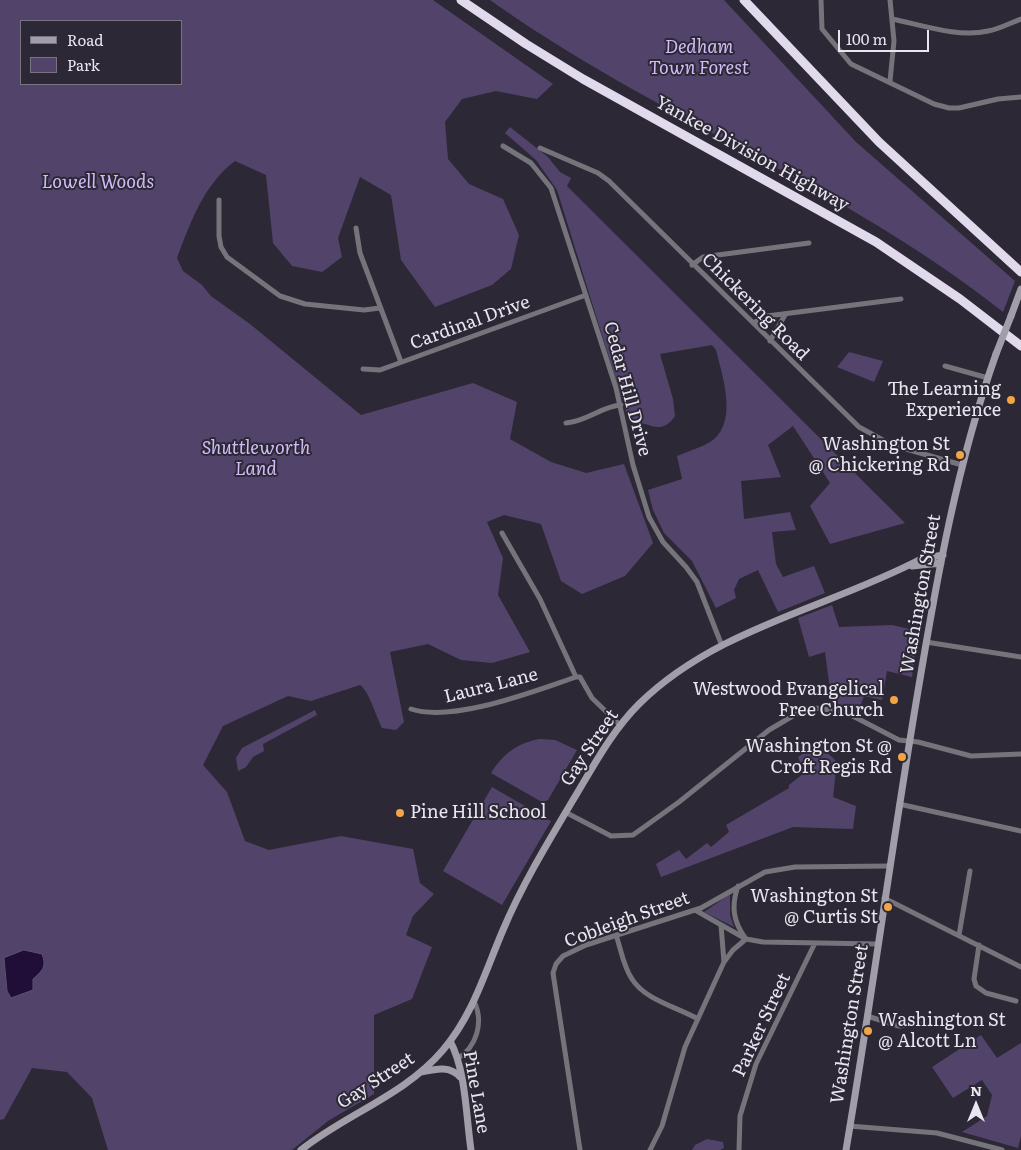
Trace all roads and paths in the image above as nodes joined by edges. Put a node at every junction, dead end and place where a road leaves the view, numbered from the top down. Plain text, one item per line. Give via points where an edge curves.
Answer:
1 (461, 0) edge
2 (744, 0) edge
3 (821, 0) edge
4 (890, 0) edge
5 (892, 19) junction
6 (1021, 19) edge
7 (890, 81) junction
8 (1021, 97) edge
9 (503, 146) dead end
10 (540, 148) dead end
11 (219, 200) dead end
12 (356, 228) dead end
13 (809, 243) dead end
14 (692, 265) junction
15 (1020, 270) edge
16 (1020, 290) edge
17 (586, 295) junction
18 (901, 299) dead end
19 (380, 308) junction
20 (786, 315) junction
21 (752, 323) junction
22 (770, 341) junction
23 (1021, 346) edge
24 (401, 362) junction
25 (945, 366) dead end
26 (363, 369) dead end
27 (988, 378) junction
28 (621, 405) junction
29 (566, 423) dead end
30 (962, 465) junction
31 (502, 533) dead end
32 (943, 555) junction
33 (941, 563) junction
34 (907, 567) junction
35 (926, 642) junction
36 (722, 646) junction
37 (1021, 657) edge
38 (576, 677) junction
39 (412, 709) dead end
40 (620, 725) junction
41 (909, 742) junction
42 (1021, 754) edge
43 (899, 804) junction
44 (566, 812) junction
45 (1021, 831) edge
46 (889, 866) junction
47 (970, 870) dead end
48 (738, 886) junction
49 (884, 898) junction
50 (695, 910) junction
51 (721, 925) junction
52 (616, 935) junction
53 (959, 935) junction
54 (746, 939) junction
55 (815, 943) junction
56 (877, 944) junction
57 (979, 945) junction
58 (724, 962) junction
59 (1021, 967) edge
60 (474, 1001) junction
61 (1016, 1001) dead end
62 (866, 1016) junction
63 (698, 1019) junction
64 (920, 1023) dead end
65 (450, 1041) junction
66 (457, 1059) junction
67 (421, 1072) junction
68 (462, 1080) junction
69 (850, 1126) junction
70 (300, 1150) edge
71 (471, 1150) edge
72 (580, 1150) edge
73 (650, 1150) edge
74 (739, 1150) edge
75 (846, 1150) edge
76 (1002, 1150) edge

1 - 23 highway, Yankee Division Highway via 583,80 876,242 955,295
2 - 15 highway via 878,142
3 - 7 street via 825,35 851,64
4 - 5 street
5 - 6 street via 952,31 976,32
5 - 7 street via 894,41
7 - 8 street via 934,104 949,108
9 - 17 street, Cedar Hill Drive via 531,163 551,188
10 - 14 street, Chickering Road via 609,181
11 - 19 street via 221,247 227,256 280,296 305,304 364,310
12 - 19 street via 360,252
13 - 14 street via 710,256
14 - 21 street, Chickering Road
16 - 27 street, Washington Street, bridge
17 - 24 street, Cardinal Drive
17 - 28 street, Cedar Hill Drive
18 - 20 street
19 - 24 street
20 - 21 street via 762,317
20 - 22 street
21 - 22 street, Chickering Road
22 - 30 street, Chickering Road via 850,420 869,434 903,449
24 - 26 street, Cardinal Drive via 380,370
25 - 27 street
27 - 30 street, Washington Street
28 - 29 street via 585,420
28 - 36 street, Cedar Hill Drive via 633,465 649,517 663,542 696,582
30 - 32 street, Washington Street
31 - 38 street via 540,600
32 - 33 street, Washington Street
32 - 34 street, Gay Street via 932,556
33 - 34 street, Gay Street
33 - 35 street, Washington Street
34 - 36 street, Gay Street via 769,623
35 - 37 street
35 - 41 street, Washington Street
36 - 40 street, Gay Street via 657,688
38 - 39 street, Laura Lane via 517,697 437,714
38 - 40 street via 580,677 592,698
40 - 44 street, Gay Street
41 - 42 street via 971,756
41 - 43 street, Washington Street
41 - 44 street via 880,732 845,712 815,708 803,710 769,730 633,835 610,836
43 - 45 street
43 - 46 street, Washington Street
44 - 60 street, Gay Street via 517,898
46 - 48 street, Cobleigh Street via 780,868
46 - 49 street, Washington Street
47 - 53 street
48 - 50 street, Cobleigh Street
48 - 54 street via 734,914
49 - 53 street
49 - 56 street, Washington Street
50 - 51 street
50 - 52 street, Cobleigh Street
51 - 54 street
51 - 58 street
52 - 63 street via 632,980 662,1002
52 - 72 street, Cobleigh Street via 563,956 553,973
53 - 57 street
54 - 55 street
54 - 58 street
55 - 56 street
55 - 74 street, Parker Street via 756,1064 740,1116
56 - 62 street, Washington Street
57 - 59 street
57 - 61 street via 974,979 976,986 986,993
58 - 63 street
60 - 65 street, Gay Street
60 - 66 street via 479,1011 476,1039 470,1049
62 - 64 street via 899,1026
62 - 69 street, Washington Street
63 - 73 street via 685,1047 662,1126
65 - 66 street, Pine Lane
65 - 67 street, Gay Street
66 - 68 street, Pine Lane
67 - 68 street via 448,1069
67 - 70 street, Gay Street via 331,1127
68 - 71 street, Pine Lane
69 - 75 street, Washington Street
69 - 76 street via 938,1133

